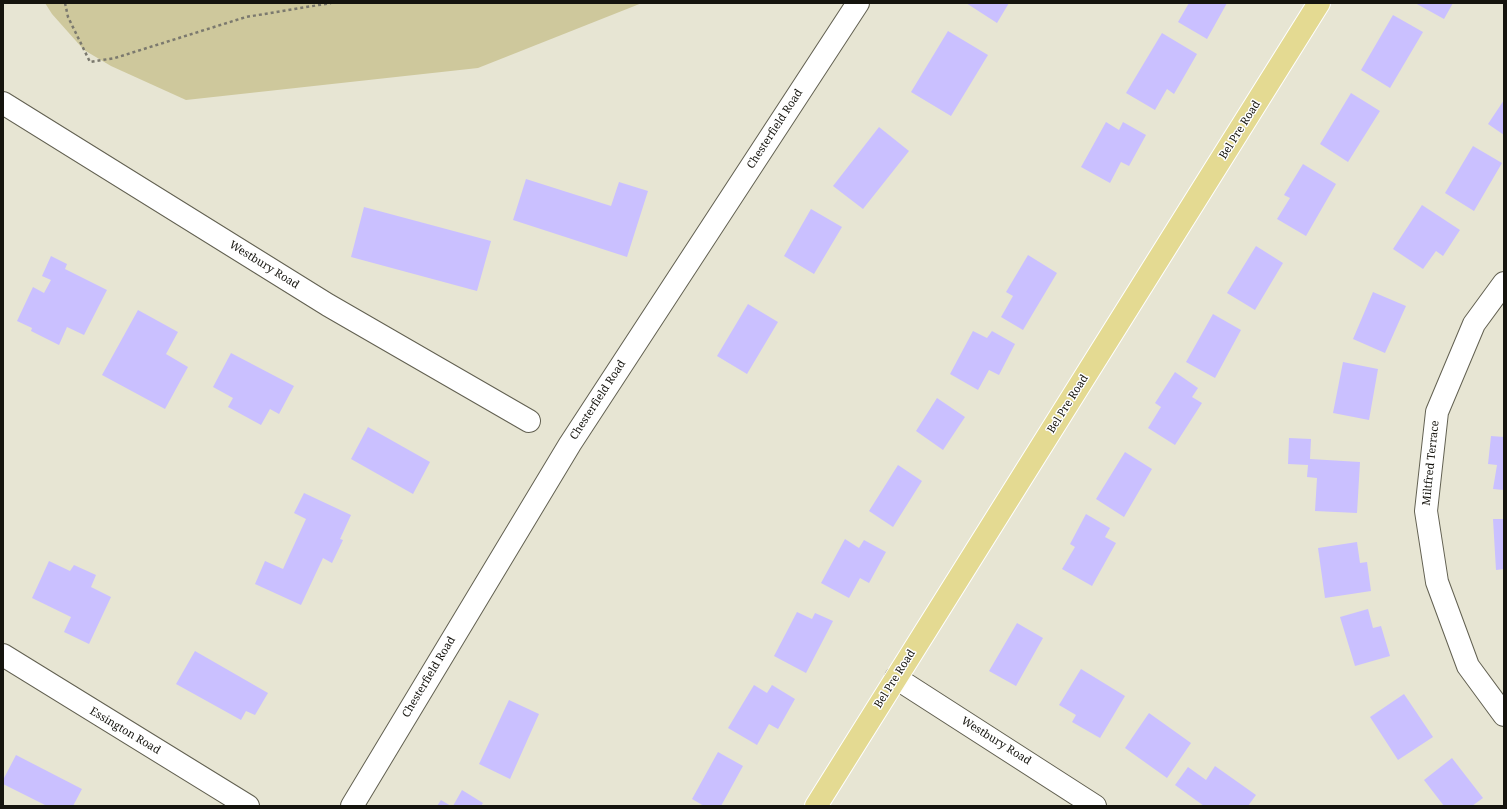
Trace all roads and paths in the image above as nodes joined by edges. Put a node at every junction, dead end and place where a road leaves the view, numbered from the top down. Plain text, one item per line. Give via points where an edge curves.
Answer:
1 (65, 3) edge
2 (331, 3) edge
3 (858, 3) edge
4 (1319, 3) edge
5 (3, 103) edge
6 (1504, 283) edge
7 (529, 421) dead end
8 (3, 655) edge
9 (896, 678) junction
10 (1504, 715) edge
11 (248, 806) edge
12 (352, 806) edge
13 (816, 806) edge
14 (1094, 806) edge

1 - 2 path via 68,17 90,62 116,58 246,17
3 - 12 street, Chesterfield Road via 570,444
4 - 9 main road, Bel Pre Road
5 - 7 street, Westbury Road via 328,305
6 - 10 street, Miltfred Terrace via 1474,324 1437,412 1426,511 1437,582 1468,666
8 - 11 street, Essington Road
9 - 13 main road, Bel Pre Road
9 - 14 street, Westbury Road

